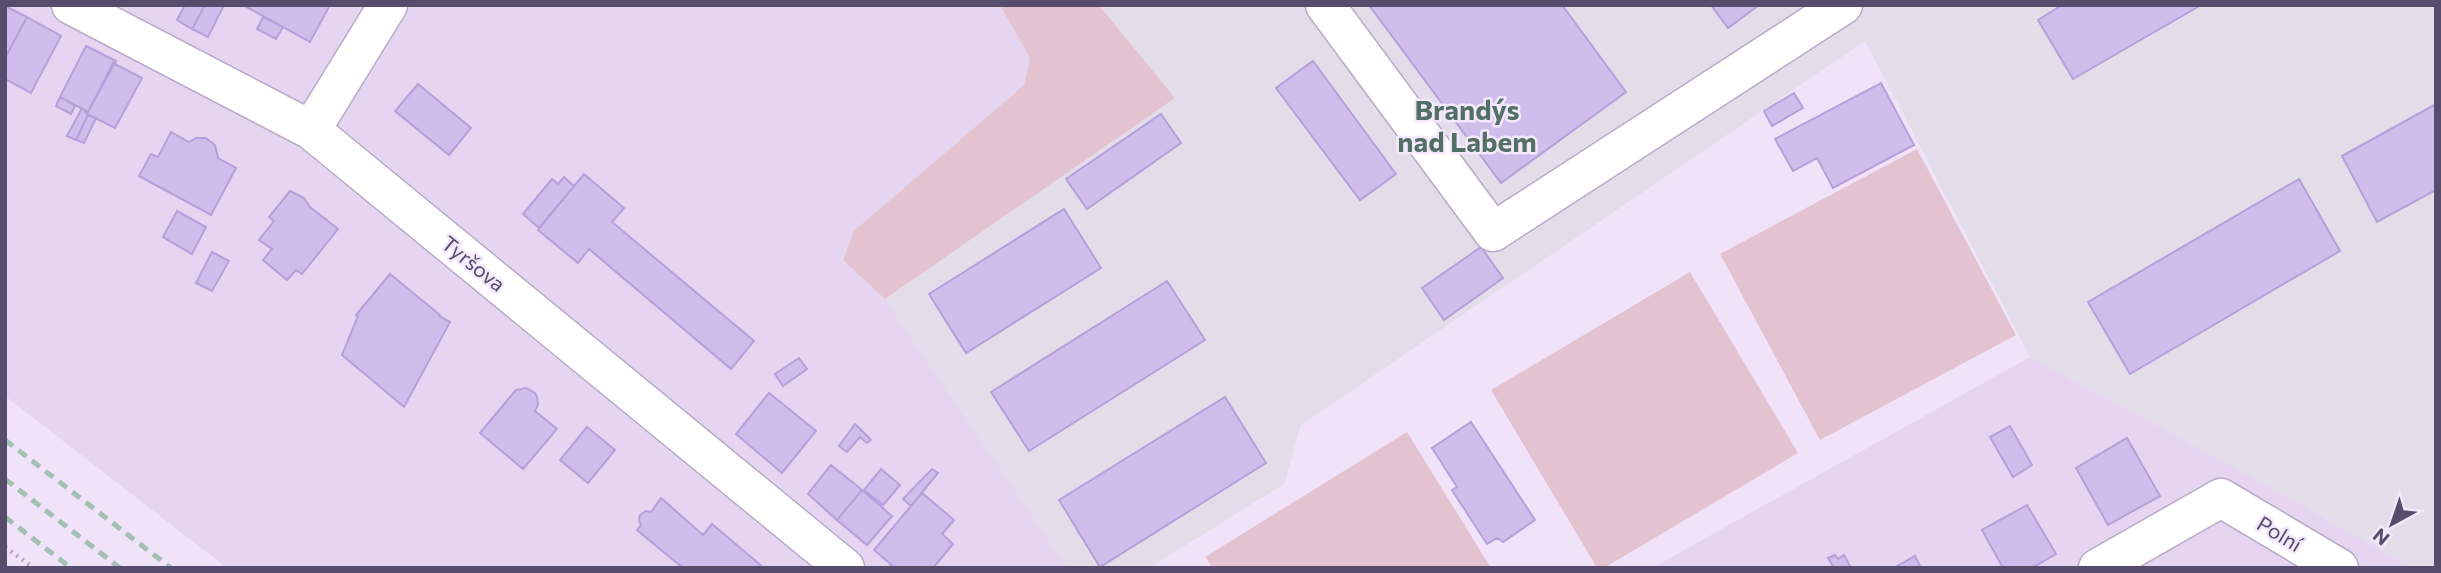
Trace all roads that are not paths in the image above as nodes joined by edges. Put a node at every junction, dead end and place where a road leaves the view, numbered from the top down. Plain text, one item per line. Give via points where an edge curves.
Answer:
1 (71, 5) edge
2 (387, 5) edge
3 (1325, 5) edge
4 (1843, 5) edge
5 (311, 130) junction
6 (845, 568) edge
7 (2098, 568) edge
8 (2339, 568) edge

1 - 5 street, Tyršova
2 - 5 street
3 - 4 street via 1493,232
5 - 6 street, Tyršova
7 - 8 street, Polní via 2221,498

